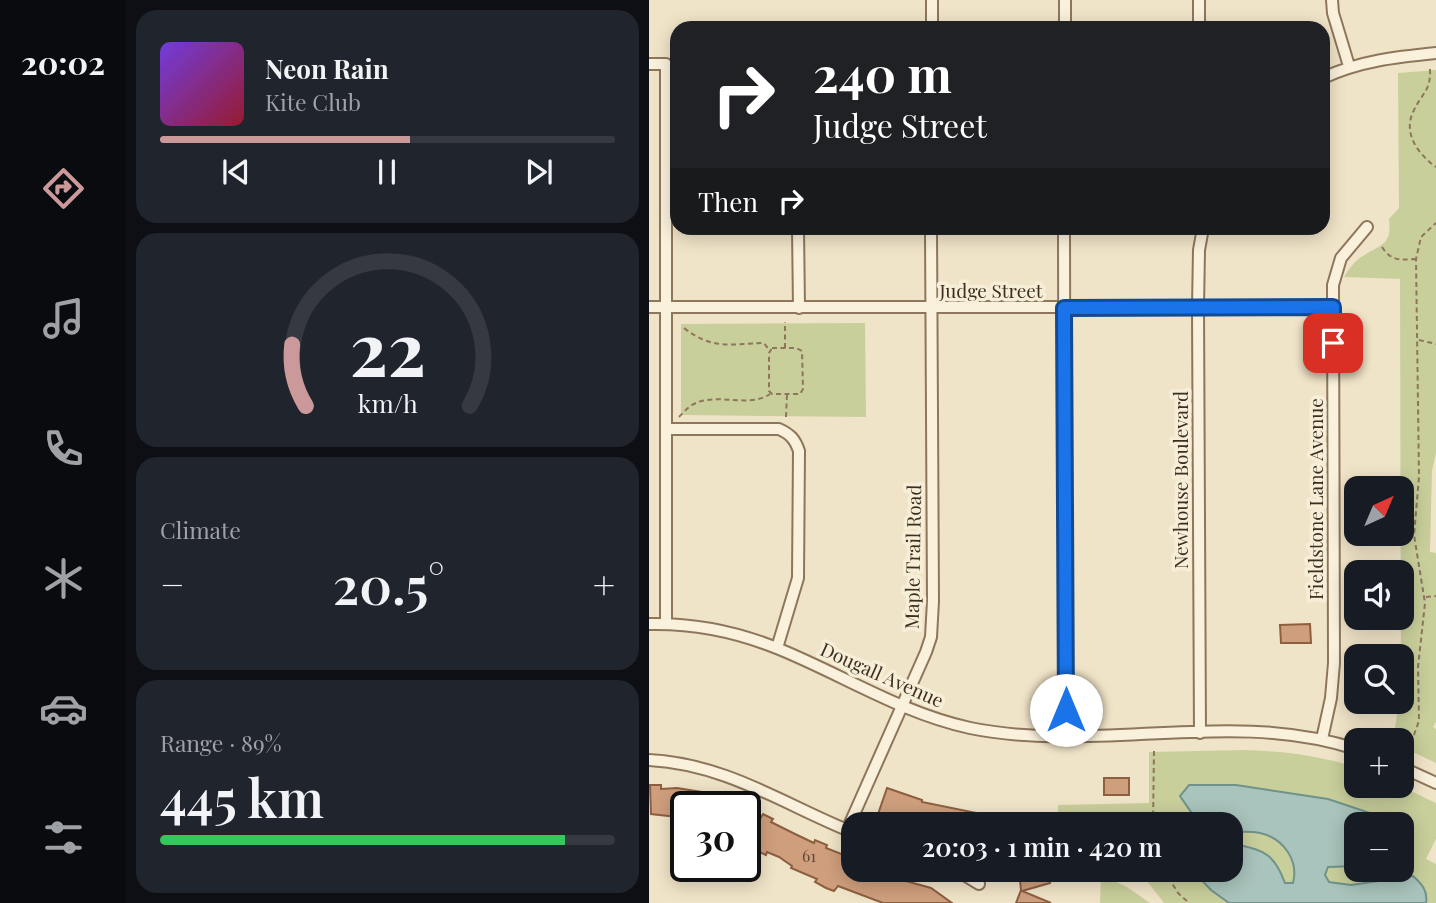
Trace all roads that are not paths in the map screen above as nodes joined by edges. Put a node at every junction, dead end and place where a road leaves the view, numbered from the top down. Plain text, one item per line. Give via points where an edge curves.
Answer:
1 (932, 0) edge
2 (1065, 0) edge
3 (1199, 0) edge
4 (1332, 0) edge
5 (932, 21) edge
6 (1065, 21) edge
7 (1199, 21) edge
8 (1436, 53) edge
9 (670, 61) edge
10 (649, 64) edge
11 (666, 64) junction
12 (1349, 66) junction
13 (1330, 75) edge
14 (1367, 227) dead end
15 (798, 235) edge
16 (931, 235) edge
17 (1064, 235) edge
18 (1202, 235) edge
19 (649, 307) edge
20 (1198, 307) junction
21 (1333, 307) junction
22 (666, 308) junction
23 (1064, 308) junction
24 (799, 309) junction
25 (931, 309) junction
26 (667, 429) junction
27 (666, 623) junction
28 (649, 624) edge
29 (777, 648) junction
30 (902, 707) junction
31 (1200, 733) junction
32 (1065, 736) junction
33 (1322, 739) junction
34 (1344, 745) edge
35 (649, 760) edge
36 (1414, 773) edge
37 (1436, 783) edge
38 (858, 812) edge
39 (841, 827) edge
40 (976, 882) edge
41 (979, 884) dead end

1 - 5 street
2 - 6 street
3 - 7 street
4 - 12 street
8 - 12 street
9 - 11 street
10 - 11 street
11 - 22 street
12 - 13 street
14 - 21 street, Fieldstone Lane Avenue via 1341,258 1333,285
15 - 24 street
16 - 25 street, Maple Trail Road
17 - 23 street
18 - 20 street, Newhouse Boulevard
19 - 22 street, Judge Street
20 - 21 street, Judge Street
20 - 23 street, Judge Street
20 - 31 street, Newhouse Boulevard
21 - 33 street, Fieldstone Lane Avenue via 1334,663
22 - 24 street, Judge Street
22 - 26 street
23 - 25 street, Judge Street
23 - 32 street
24 - 25 street, Judge Street
25 - 30 street, Maple Trail Road via 933,620 926,652
26 - 27 street
26 - 29 street via 779,429 795,441 799,451 800,564
27 - 28 street, Dougall Avenue
27 - 29 street, Dougall Avenue via 731,634
29 - 30 street, Dougall Avenue
30 - 32 street, Dougall Avenue via 971,728
30 - 38 street, Maple Trail Road
31 - 32 street, Dougall Avenue
31 - 33 street, Dougall Avenue via 1263,732
33 - 34 street, Dougall Avenue
35 - 39 street via 726,774
36 - 37 street
40 - 41 street

